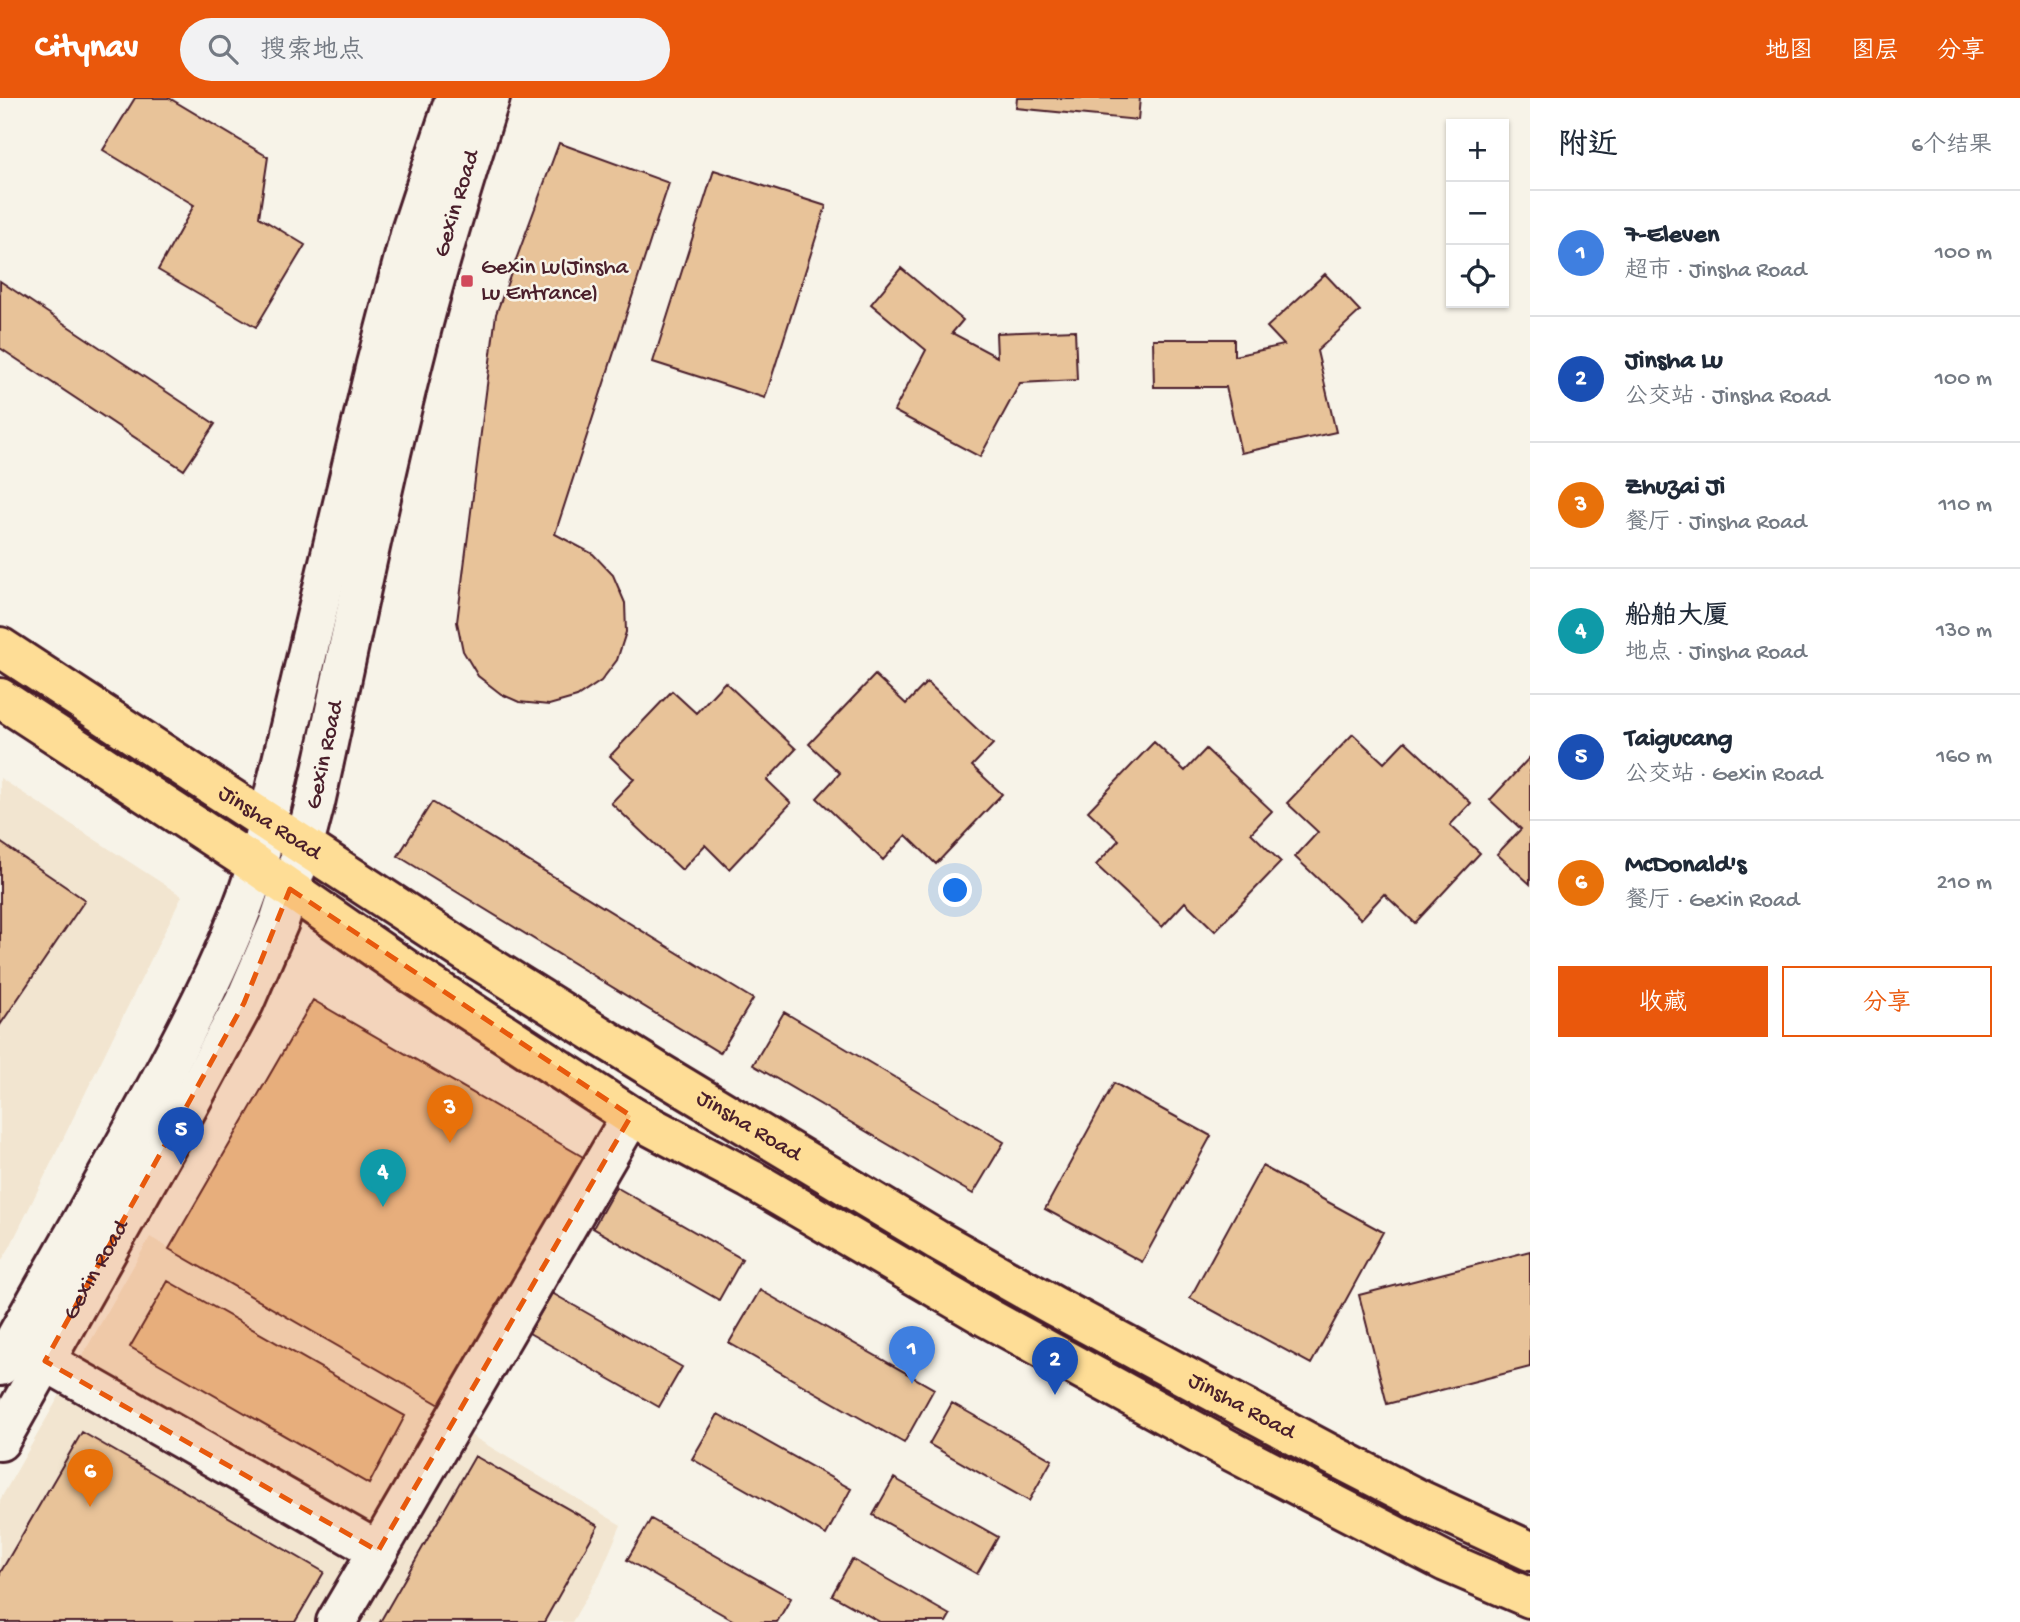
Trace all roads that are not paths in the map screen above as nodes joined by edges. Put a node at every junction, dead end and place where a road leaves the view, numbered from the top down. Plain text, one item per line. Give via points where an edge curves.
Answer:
1 (455, 98) edge
2 (490, 98) edge
3 (0, 647) edge
4 (0, 698) edge
5 (267, 821) junction
6 (304, 845) junction
7 (257, 866) junction
8 (290, 889) junction
9 (631, 1116) junction
10 (45, 1361) junction
11 (0, 1366) edge
12 (0, 1441) edge
13 (378, 1551) junction
14 (1530, 1552) edge
15 (1530, 1598) edge
16 (336, 1622) edge

1 - 5 street, Gexin Road via 411,231 376,364
2 - 6 street, Gexin Road via 422,327
3 - 5 main road, Jinsha Road
4 - 7 main road, Jinsha Road
5 - 6 main road, Jinsha Road
5 - 7 street, Gexin Road
6 - 8 street, Gexin Road
6 - 14 main road, Jinsha Road via 553,1007 937,1240 1328,1453
7 - 8 main road, Jinsha Road
7 - 11 street, Gexin Road via 242,914 195,1013
8 - 9 main road, Jinsha Road
8 - 10 street, Gexin Road via 244,1003
9 - 13 street
9 - 15 main road, Jinsha Road via 1233,1452 1446,1562
10 - 12 street, Gexin Road
10 - 13 street
13 - 16 street

